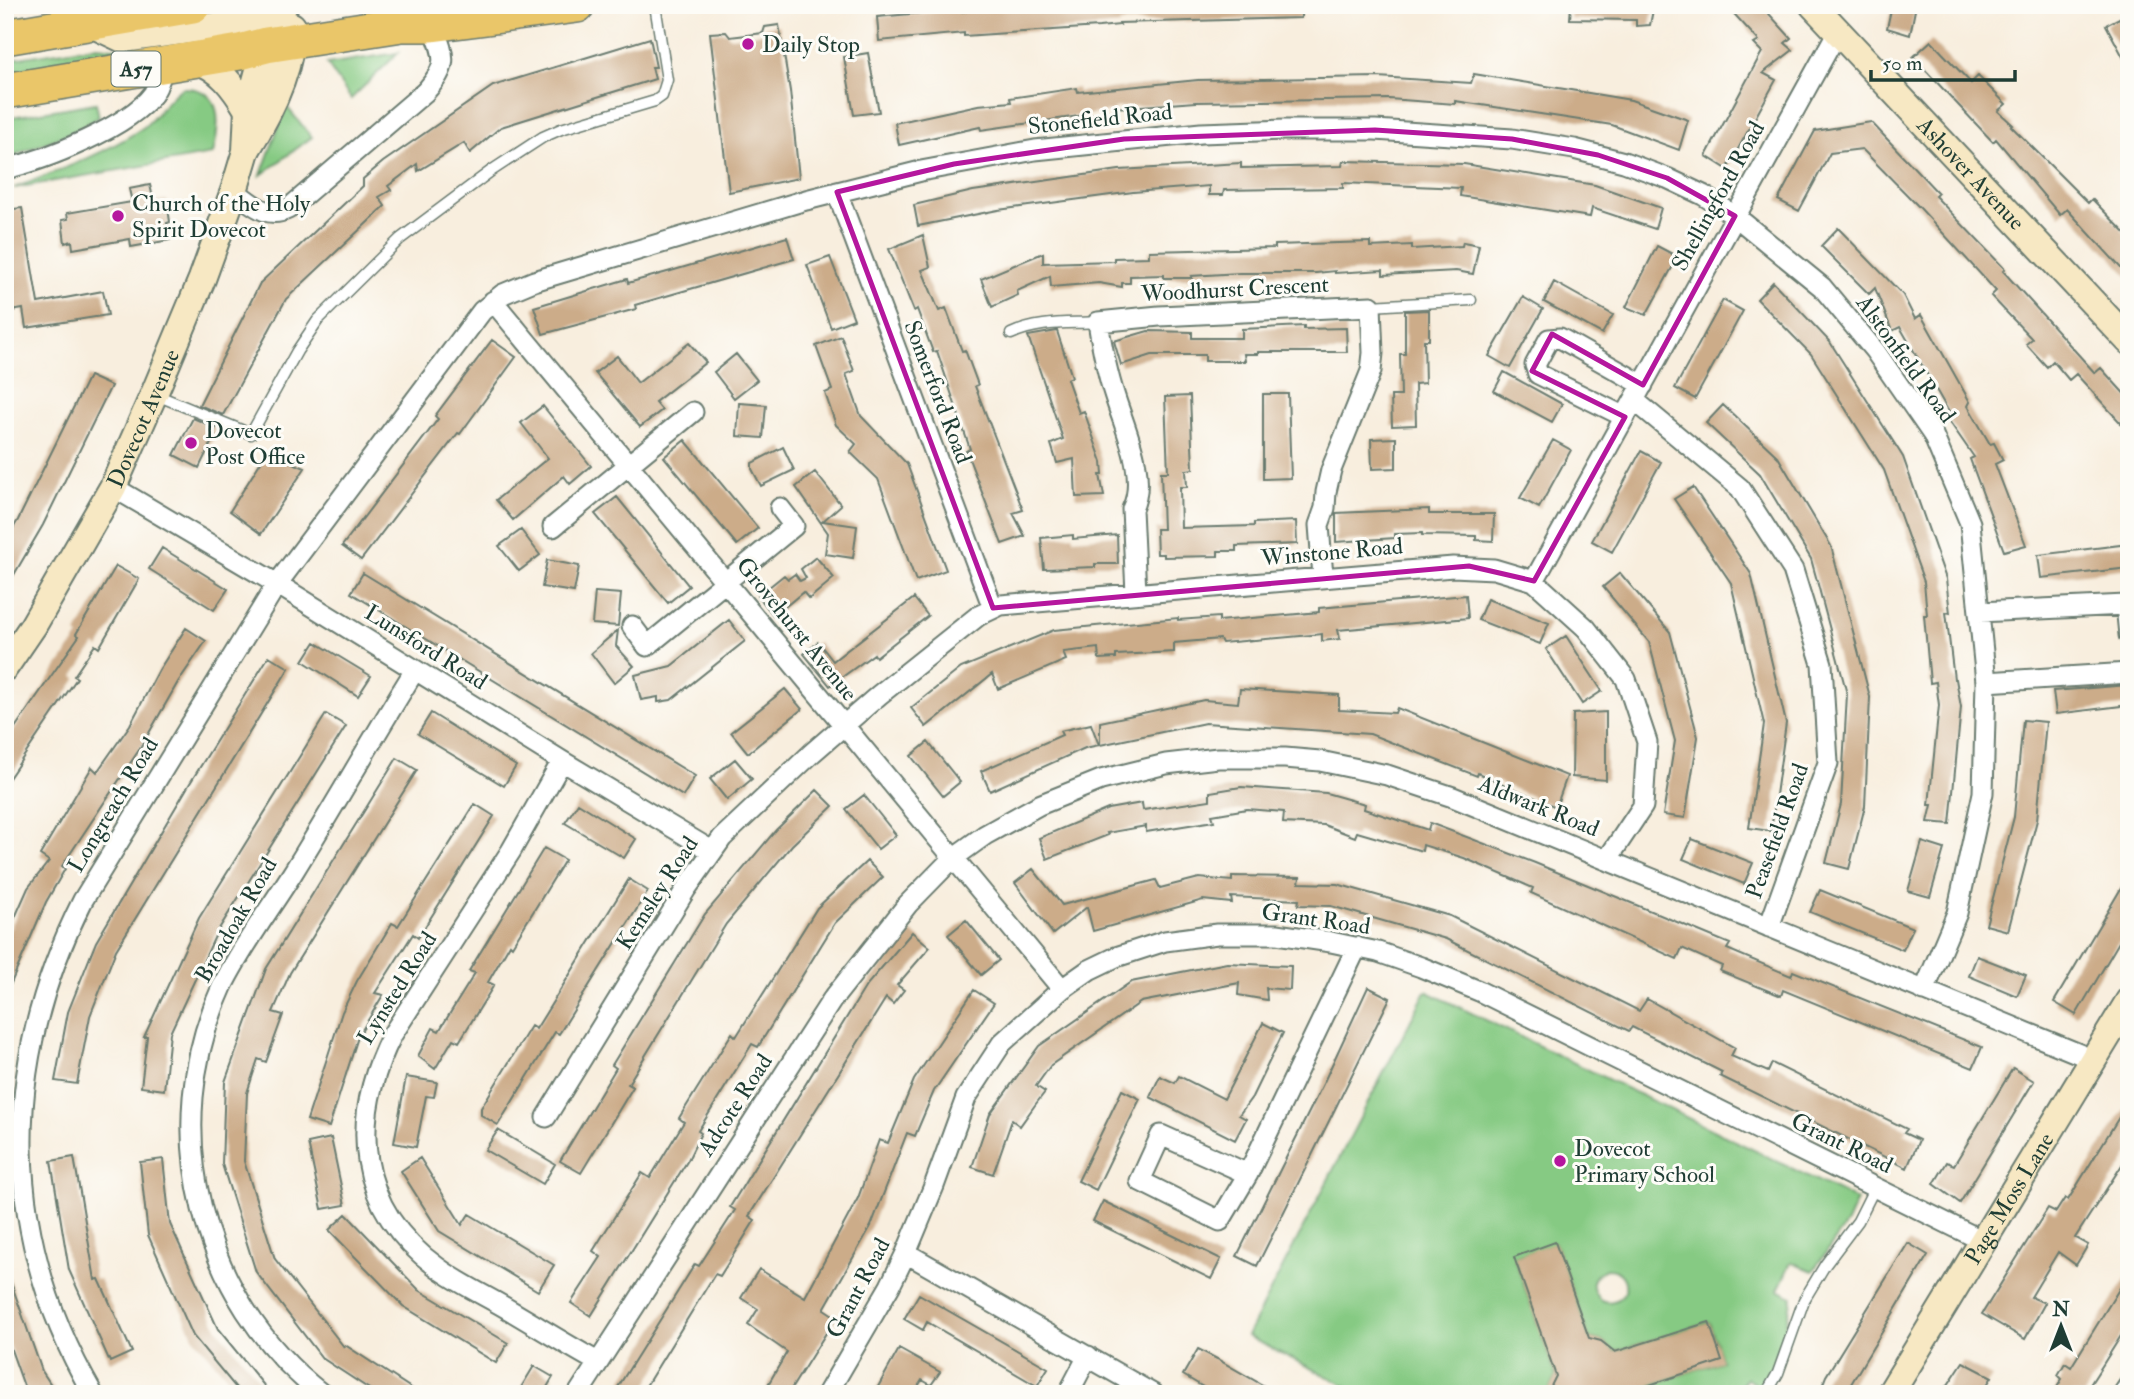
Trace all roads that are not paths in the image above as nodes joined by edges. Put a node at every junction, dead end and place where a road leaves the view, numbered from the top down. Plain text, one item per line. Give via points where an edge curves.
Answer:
1 (193, 5) edge
2 (577, 5) edge
3 (655, 5) edge
4 (1812, 5) edge
5 (89, 23) junction
6 (282, 24) edge
7 (432, 24) junction
8 (1838, 31) junction
9 (5, 37) edge
10 (178, 61) junction
11 (5, 91) edge
12 (247, 110) junction
13 (246, 151) junction
14 (5, 169) edge
15 (234, 191) junction
16 (837, 192) junction
17 (1735, 216) junction
18 (1471, 300) dead end
19 (487, 306) junction
20 (1371, 306) junction
21 (1098, 322) junction
22 (1011, 334) dead end
23 (2129, 341) edge
24 (154, 394) junction
25 (1634, 401) junction
26 (693, 412) dead end
27 (628, 464) junction
28 (113, 487) junction
29 (780, 508) dead end
30 (553, 527) dead end
31 (1323, 578) junction
32 (1534, 581) junction
33 (726, 583) junction
34 (277, 584) junction
35 (1136, 593) junction
36 (993, 608) junction
37 (1979, 612) junction
38 (632, 626) dead end
39 (2129, 635) edge
40 (5, 667) edge
41 (415, 670) junction
42 (2129, 673) edge
43 (1986, 682) junction
44 (844, 725) junction
45 (562, 761) junction
46 (712, 851) junction
47 (953, 858) junction
48 (1607, 860) junction
49 (1769, 927) junction
50 (1357, 947) junction
51 (1062, 989) junction
52 (1924, 991) junction
53 (2129, 1001) edge
54 (2094, 1060) junction
55 (546, 1117) dead end
56 (13, 1118) edge
57 (1248, 1174) junction
58 (1875, 1187) junction
59 (1983, 1241) junction
60 (906, 1253) junction
61 (1088, 1356) junction
62 (598, 1362) junction
63 (2129, 1385) edge
64 (93, 1394) edge
65 (322, 1394) edge
66 (578, 1394) edge
67 (827, 1394) edge
68 (1068, 1394) edge
69 (1153, 1394) edge
70 (1766, 1394) edge
71 (1890, 1394) edge
72 (2123, 1394) edge

1 - 5 highway, A57
2 - 7 highway, A57
3 - 24 lane via 667,80 662,96 543,137 400,239 318,320 251,434
4 - 8 street, Ashover Avenue
5 - 6 street via 122,39 253,20
5 - 9 highway, A57
6 - 7 highway, A57
6 - 10 highway, A57
6 - 12 street, Dovecot Avenue
6 - 13 street, Dovecot Avenue via 268,116
7 - 15 street via 444,63 437,79 288,209 269,214
8 - 17 street, Shellingford Road
8 - 23 street, Ashover Avenue
10 - 11 highway, A57
10 - 12 street via 210,65 224,76
10 - 14 street via 133,113 58,153
12 - 13 street, Dovecot Avenue
13 - 15 street, Dovecot Avenue
15 - 24 street, Dovecot Avenue
16 - 17 street, Stonefield Road via 954,164 1103,142 1222,132 1375,130 1512,139 1598,155 1667,178
16 - 19 street, Stonefield Road via 518,286
16 - 36 street, Somerford Road
17 - 25 street, Shellingford Road
17 - 37 street, Alstonfield Road via 1822,288 1875,351 1933,435 1970,523
18 - 20 lane
19 - 27 street, Grovehurst Avenue
19 - 34 street, Longreach Road
20 - 21 street, Woodhurst Crescent
20 - 31 street via 1371,371 1331,470 1319,525
21 - 22 lane via 1037,325
21 - 35 street via 1114,396 1133,448
24 - 28 street, Dovecot Avenue
25 - 25 street via 1560,338 1549,339 1535,365 1538,374
25 - 32 street, Shellingford Road
25 - 49 street, Peasefield Road via 1740,488 1793,570 1822,664 1828,763
26 - 27 street
27 - 30 street
27 - 33 street, Grovehurst Avenue
28 - 34 street, Lunsford Road
28 - 40 street, Dovecot Avenue
29 - 33 street via 794,526
31 - 32 street, Winstone Road via 1469,566 1502,570
31 - 35 street, Winstone Road
32 - 48 street, Winstone Road via 1586,628 1626,679 1647,742 1643,806
33 - 38 street via 647,646
33 - 44 street, Grovehurst Avenue
34 - 41 street, Lunsford Road
34 - 56 street, Longreach Road via 69,926 49,974
35 - 36 street, Winstone Road
36 - 44 street, Winstone Road
37 - 39 street via 2126,605
37 - 43 street, Alstonfield Road
41 - 45 street, Lunsford Road
41 - 65 street, Broadoak Road via 222,988 199,1056 192,1115 193,1163 208,1235 246,1314 296,1374
42 - 43 street
43 - 52 street, Alstonfield Road via 1983,793 1957,913
44 - 46 street, Kemsley Road
44 - 47 street, Grovehurst Avenue
45 - 46 street, Lunsford Road
45 - 62 street, Lynsted Road via 379,1062 369,1092 367,1149 380,1200 410,1244 438,1267
46 - 55 street, Kemsley Road
47 - 48 street, Aldwark Road via 1012,819 1101,780 1166,764 1249,757 1320,761 1387,775
47 - 51 street, Grovehurst Avenue
47 - 62 street, Adcote Road via 908,904 832,1000
48 - 49 street, Aldwark Road
49 - 52 street, Aldwark Road
50 - 51 street, Grant Road via 1278,934 1190,936 1116,957
50 - 57 street
50 - 58 street, Grant Road via 1479,991
51 - 60 street, Grant Road via 1002,1043 966,1098
52 - 54 street, Aldwark Road
53 - 54 street, Page Moss Lane
54 - 59 street, Page Moss Lane
56 - 64 street, Longreach Road via 35,1257 57,1323
57 - 57 street via 1220,1221 1140,1181 1161,1135
58 - 59 street, Grant Road
58 - 70 lane via 1858,1221 1804,1300
59 - 71 street, Page Moss Lane
60 - 61 street
60 - 67 street, Grant Road
61 - 68 street
61 - 69 street
62 - 66 street, Adcote Road
63 - 72 street

